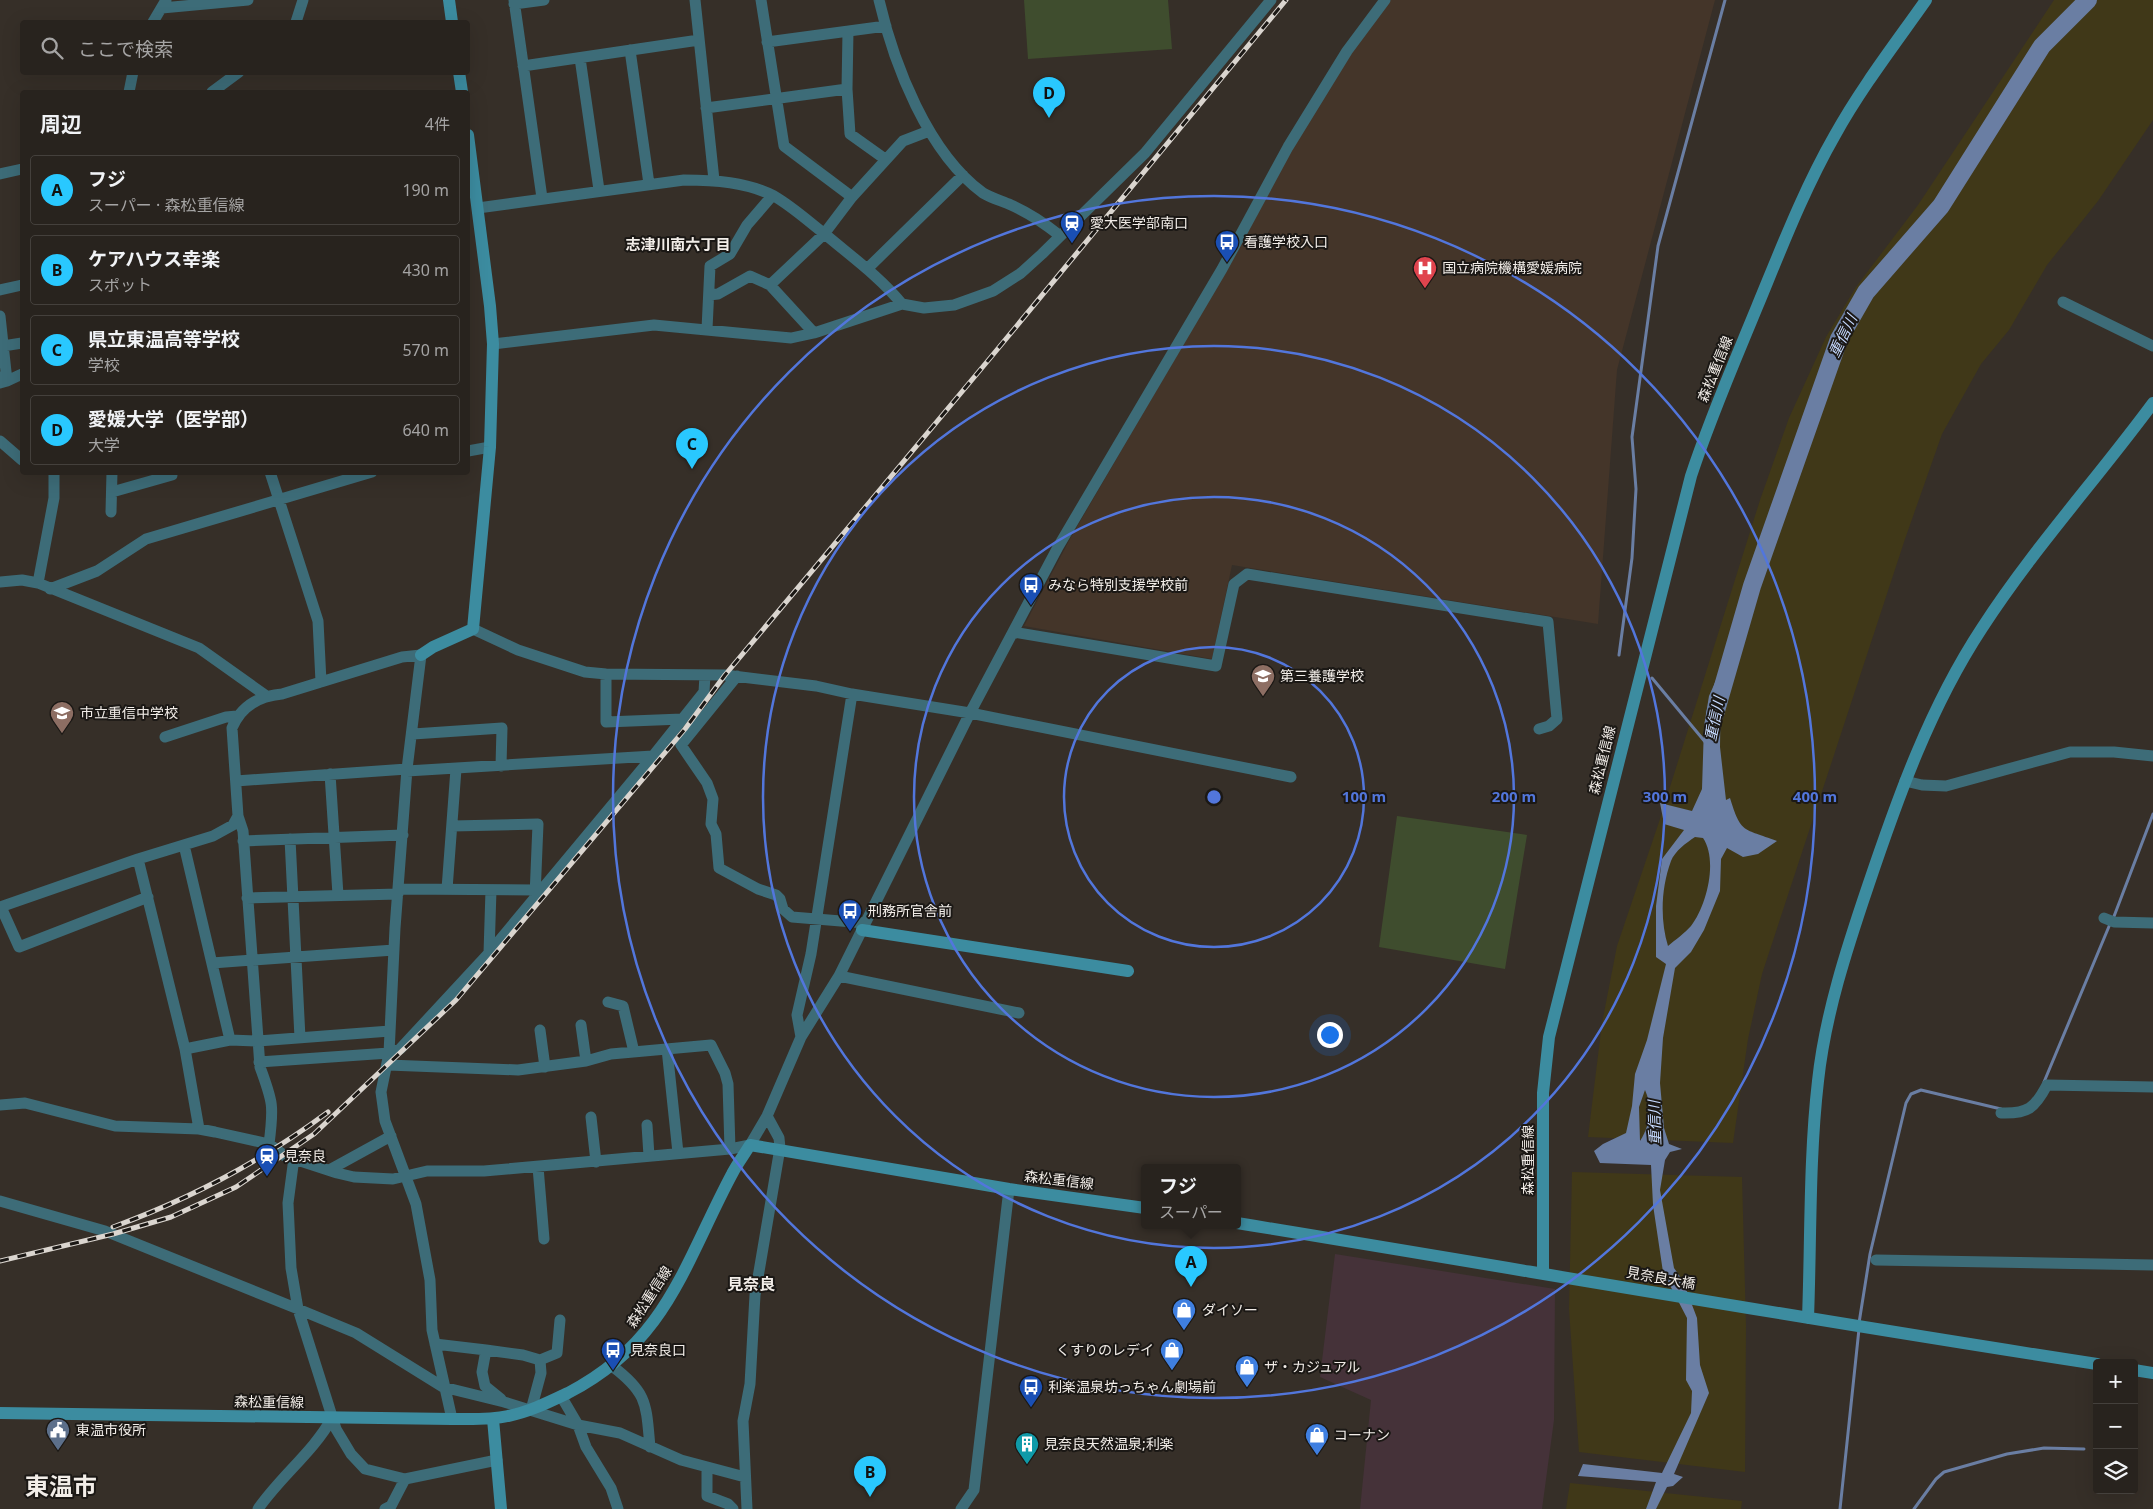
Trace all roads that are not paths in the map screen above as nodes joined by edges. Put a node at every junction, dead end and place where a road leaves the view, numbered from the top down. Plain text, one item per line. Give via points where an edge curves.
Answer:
1 (248, 0) edge
2 (303, 0) edge
3 (449, 0) edge
4 (544, 0) edge
5 (694, 0) edge
6 (761, 0) edge
7 (879, 0) edge
8 (1271, 0) edge
9 (1385, 0) edge
10 (1926, 0) edge
11 (514, 2) edge
12 (164, 4) edge
13 (154, 20) edge
14 (297, 20) edge
15 (452, 20) edge
16 (886, 26) junction
17 (848, 31) junction
18 (699, 40) junction
19 (767, 42) junction
20 (630, 50) junction
21 (580, 58) junction
22 (522, 66) junction
23 (133, 75) edge
24 (235, 75) edge
25 (459, 75) edge
26 (847, 89) junction
27 (130, 90) edge
28 (215, 90) edge
29 (462, 90) edge
30 (776, 99) junction
31 (706, 108) junction
32 (930, 131) junction
33 (470, 150) edge
34 (886, 159) junction
35 (20, 169) edge
36 (0, 174) edge
37 (963, 175) junction
38 (714, 180) junction
39 (649, 184) junction
40 (599, 190) junction
41 (772, 196) junction
42 (852, 197) junction
43 (542, 198) junction
44 (478, 208) junction
45 (824, 234) junction
46 (1059, 235) junction
47 (867, 269) junction
48 (20, 285) edge
49 (770, 286) junction
50 (0, 290) edge
51 (709, 295) junction
52 (2063, 302) dead end
53 (902, 304) junction
54 (0, 316) edge
55 (706, 330) junction
56 (814, 333) junction
57 (20, 343) edge
58 (493, 344) junction
59 (3, 346) junction
60 (2153, 346) edge
61 (20, 374) edge
62 (2, 379) edge
63 (2153, 404) edge
64 (0, 441) edge
65 (490, 447) junction
66 (470, 451) edge
67 (20, 458) edge
68 (54, 475) edge
69 (112, 475) edge
70 (172, 475) edge
71 (271, 475) edge
72 (362, 475) edge
73 (112, 492) junction
74 (280, 500) junction
75 (111, 512) dead end
76 (0, 582) edge
77 (38, 582) junction
78 (50, 589) junction
79 (473, 629) junction
80 (1013, 632) junction
81 (421, 655) junction
82 (606, 674) junction
83 (705, 675) junction
84 (737, 676) junction
85 (321, 682) junction
86 (852, 694) junction
87 (265, 695) junction
88 (970, 714) junction
89 (237, 716) junction
90 (682, 719) junction
91 (1539, 729) dead end
92 (413, 734) junction
93 (165, 737) dead end
94 (653, 756) junction
95 (2153, 756) edge
96 (501, 766) junction
97 (456, 769) junction
98 (407, 770) junction
99 (330, 774) junction
100 (1292, 777) dead end
101 (236, 781) junction
102 (1905, 781) junction
103 (238, 816) junction
104 (452, 826) junction
105 (403, 834) junction
106 (335, 837) junction
107 (290, 839) junction
108 (243, 840) junction
109 (184, 845) junction
110 (138, 858) junction
111 (447, 889) junction
112 (491, 890) junction
113 (398, 892) junction
114 (535, 893) junction
115 (338, 895) junction
116 (293, 896) junction
117 (148, 897) junction
118 (247, 898) junction
119 (0, 907) edge
120 (2104, 918) dead end
121 (817, 919) junction
122 (2153, 923) edge
123 (864, 927) junction
124 (394, 950) junction
125 (489, 953) junction
126 (296, 957) junction
127 (252, 960) junction
128 (212, 963) junction
129 (1128, 971) dead end
130 (839, 976) junction
131 (608, 1002) dead end
132 (1019, 1013) dead end
133 (581, 1025) dead end
134 (540, 1030) dead end
135 (390, 1031) junction
136 (801, 1037) junction
137 (300, 1038) junction
138 (230, 1040) junction
139 (258, 1041) junction
140 (185, 1049) junction
141 (667, 1049) junction
142 (634, 1052) junction
143 (389, 1059) junction
144 (586, 1061) junction
145 (259, 1062) junction
146 (545, 1067) junction
147 (2153, 1087) edge
148 (0, 1105) edge
149 (2002, 1113) dead end
150 (767, 1116) junction
151 (591, 1117) dead end
152 (647, 1125) dead end
153 (199, 1129) junction
154 (390, 1136) junction
155 (269, 1144) junction
156 (750, 1145) junction
157 (780, 1148) junction
158 (730, 1149) junction
159 (678, 1153) junction
160 (650, 1156) junction
161 (294, 1158) junction
162 (596, 1162) junction
163 (538, 1167) junction
164 (337, 1173) junction
165 (406, 1176) junction
166 (1009, 1189) junction
167 (0, 1201) edge
168 (1141, 1207) edge
169 (1241, 1224) edge
170 (544, 1239) dead end
171 (1876, 1260) dead end
172 (2153, 1265) edge
173 (1544, 1274) junction
174 (298, 1309) junction
175 (1808, 1318) junction
176 (560, 1320) dead end
177 (435, 1344) junction
178 (486, 1350) junction
179 (540, 1360) junction
180 (2093, 1363) edge
181 (612, 1366) junction
182 (2138, 1371) edge
183 (2153, 1373) edge
184 (443, 1387) junction
185 (561, 1396) junction
186 (504, 1402) junction
187 (531, 1410) junction
188 (0, 1413) edge
189 (332, 1418) junction
190 (452, 1419) junction
191 (493, 1419) junction
192 (578, 1425) junction
193 (650, 1447) junction
194 (497, 1460) junction
195 (706, 1467) junction
196 (746, 1477) junction
197 (405, 1479) junction
198 (258, 1509) edge
199 (385, 1509) edge
200 (501, 1509) edge
201 (618, 1509) edge
202 (733, 1509) edge
203 (747, 1509) edge
204 (961, 1509) edge

1 - 12 street
2 - 14 street
3 - 15 main road
4 - 11 street
5 - 18 street
6 - 19 street
7 - 16 street
8 - 46 street via 1145,153
9 - 80 street via 1347,51 1288,147 1222,269 1058,547
10 - 173 main road, 森松重信線 via 1859,96 1810,182 1719,399 1692,476 1549,1037 1544,1093
11 - 22 street
12 - 13 street
16 - 17 street
16 - 32 street via 908,87
17 - 19 street
17 - 26 street
18 - 20 street
18 - 31 street
19 - 30 street
20 - 21 street
20 - 39 street
21 - 22 street
21 - 40 street
22 - 43 street
23 - 27 street
24 - 28 street
25 - 29 main road
26 - 30 street
26 - 34 street via 850,134
30 - 31 street
30 - 42 street via 784,146
31 - 38 street
32 - 34 street via 903,141
32 - 37 street
33 - 44 main road
34 - 42 street
35 - 36 street
37 - 46 street via 984,194 1035,216
37 - 47 street
38 - 39 street
38 - 41 street
39 - 40 street
40 - 43 street
41 - 45 street via 799,212
41 - 51 street via 747,225 730,254 710,266
42 - 45 street
43 - 44 street
44 - 58 main road
45 - 47 street
45 - 49 street
46 - 53 street via 1021,273 993,291 954,305 924,308
47 - 53 street
48 - 50 street
49 - 51 street via 750,276 718,294
49 - 56 street
51 - 55 street
52 - 60 street
53 - 56 street
54 - 59 street
55 - 56 street via 791,338
55 - 58 street via 654,325
57 - 59 street
58 - 65 main road
59 - 62 street
61 - 62 street
63 - 102 main road via 2041,543 1980,630 1951,681
64 - 67 street
65 - 66 street
65 - 79 main road
68 - 77 street via 54,498
69 - 73 street
70 - 73 street
71 - 74 street
72 - 74 street
73 - 75 street
74 - 78 street via 146,539 97,571
74 - 85 street via 318,621
76 - 77 street
77 - 78 street
78 - 87 street via 199,648
79 - 81 main road
79 - 82 street via 547,661 585,672
80 - 88 street
80 - 91 street via 1216,666 1234,584 1247,574 1548,622 1556,719
81 - 85 street via 402,657
81 - 92 street
82 - 83 street
82 - 90 street via 606,722
83 - 84 street
83 - 90 street via 704,692
84 - 86 street
84 - 121 street via 681,745 714,799 711,824 716,834 719,868 776,895 783,909 792,916
85 - 87 street via 282,694
86 - 88 street
86 - 121 street
87 - 89 street
88 - 100 street
88 - 123 street
89 - 93 street
89 - 101 street via 232,728
90 - 94 street
92 - 96 street via 502,728
92 - 98 street
94 - 96 street
94 - 114 street
95 - 102 street via 2070,752 1946,786
96 - 97 street
97 - 98 street
97 - 104 street
98 - 99 street
98 - 105 street
99 - 101 street
99 - 106 street
101 - 103 street
102 - 175 main road via 1850,938 1836,986 1818,1079 1811,1181
103 - 108 street
103 - 109 street via 224,831
104 - 111 street
104 - 114 street via 538,824
105 - 106 street
105 - 113 street
106 - 107 street
106 - 115 street
107 - 108 street
107 - 116 street
108 - 118 street
109 - 110 street
109 - 128 street
110 - 117 street
110 - 119 street
111 - 112 street
111 - 113 street
112 - 114 street
112 - 125 street
113 - 115 street
113 - 124 street
114 - 125 street
115 - 116 street
116 - 118 street
116 - 126 street
117 - 119 street via 20,948
117 - 140 street
118 - 127 street
120 - 122 street via 2114,922
121 - 123 street
121 - 136 street via 797,1015
123 - 129 main road
123 - 130 street
124 - 126 street
124 - 135 street
125 - 143 street
126 - 127 street
126 - 137 street
127 - 128 street
127 - 139 street
128 - 138 street
130 - 132 street
130 - 136 street
131 - 142 street via 623,1006
133 - 144 street
134 - 146 street
135 - 137 street
135 - 143 street
136 - 150 street
137 - 139 street
138 - 139 street
138 - 140 street
139 - 145 street
140 - 153 street
141 - 142 street
141 - 158 street via 711,1045 728,1084
141 - 159 street
142 - 144 street
143 - 145 street
143 - 146 street via 518,1070
143 - 154 street via 382,1107
144 - 146 street
145 - 155 street via 272,1098
147 - 149 street via 2047,1085 2037,1102 2026,1111
148 - 153 street via 25,1103 115,1126
150 - 156 street
150 - 157 street via 779,1138
151 - 162 street
152 - 160 street
153 - 155 street
154 - 164 street via 331,1169
154 - 165 street
155 - 161 street via 285,1156
156 - 157 main road, 森松重信線
156 - 158 street
156 - 181 main road, 森松重信線 via 733,1172 678,1284 639,1341
157 - 166 main road, 森松重信線
157 - 196 street via 756,1295 750,1384 743,1421
158 - 159 street
159 - 160 street
160 - 162 street
161 - 164 street
161 - 174 street via 288,1203
162 - 163 street
163 - 165 street via 484,1171 427,1170
163 - 170 street
164 - 165 street via 393,1179
165 - 177 street via 416,1204 430,1280
166 - 168 main road, 森松重信線
166 - 204 street via 974,1490
167 - 174 street via 105,1230
169 - 173 main road
171 - 172 street
173 - 175 main road, 見奈良大橋
174 - 184 street via 356,1333
174 - 189 street
175 - 180 main road, 見奈良大橋
176 - 179 street via 557,1353
177 - 178 street
177 - 184 street
178 - 179 street
178 - 186 street via 482,1372 484,1386
179 - 187 street via 541,1373
181 - 185 main road, 森松重信線
181 - 193 street via 641,1392
182 - 183 main road
184 - 186 street
184 - 190 street
185 - 187 main road, 森松重信線
185 - 192 street
186 - 187 street
187 - 191 main road, 森松重信線
187 - 192 street
188 - 189 main road, 森松重信線
189 - 190 main road, 森松重信線
189 - 197 street via 351,1454 365,1468
189 - 198 street
190 - 191 main road, 森松重信線
191 - 194 main road
192 - 193 street via 620,1433
192 - 201 street via 586,1447 611,1488
193 - 195 street
194 - 197 street
194 - 200 main road
195 - 196 street
195 - 202 street via 707,1496
196 - 203 street
197 - 199 street

